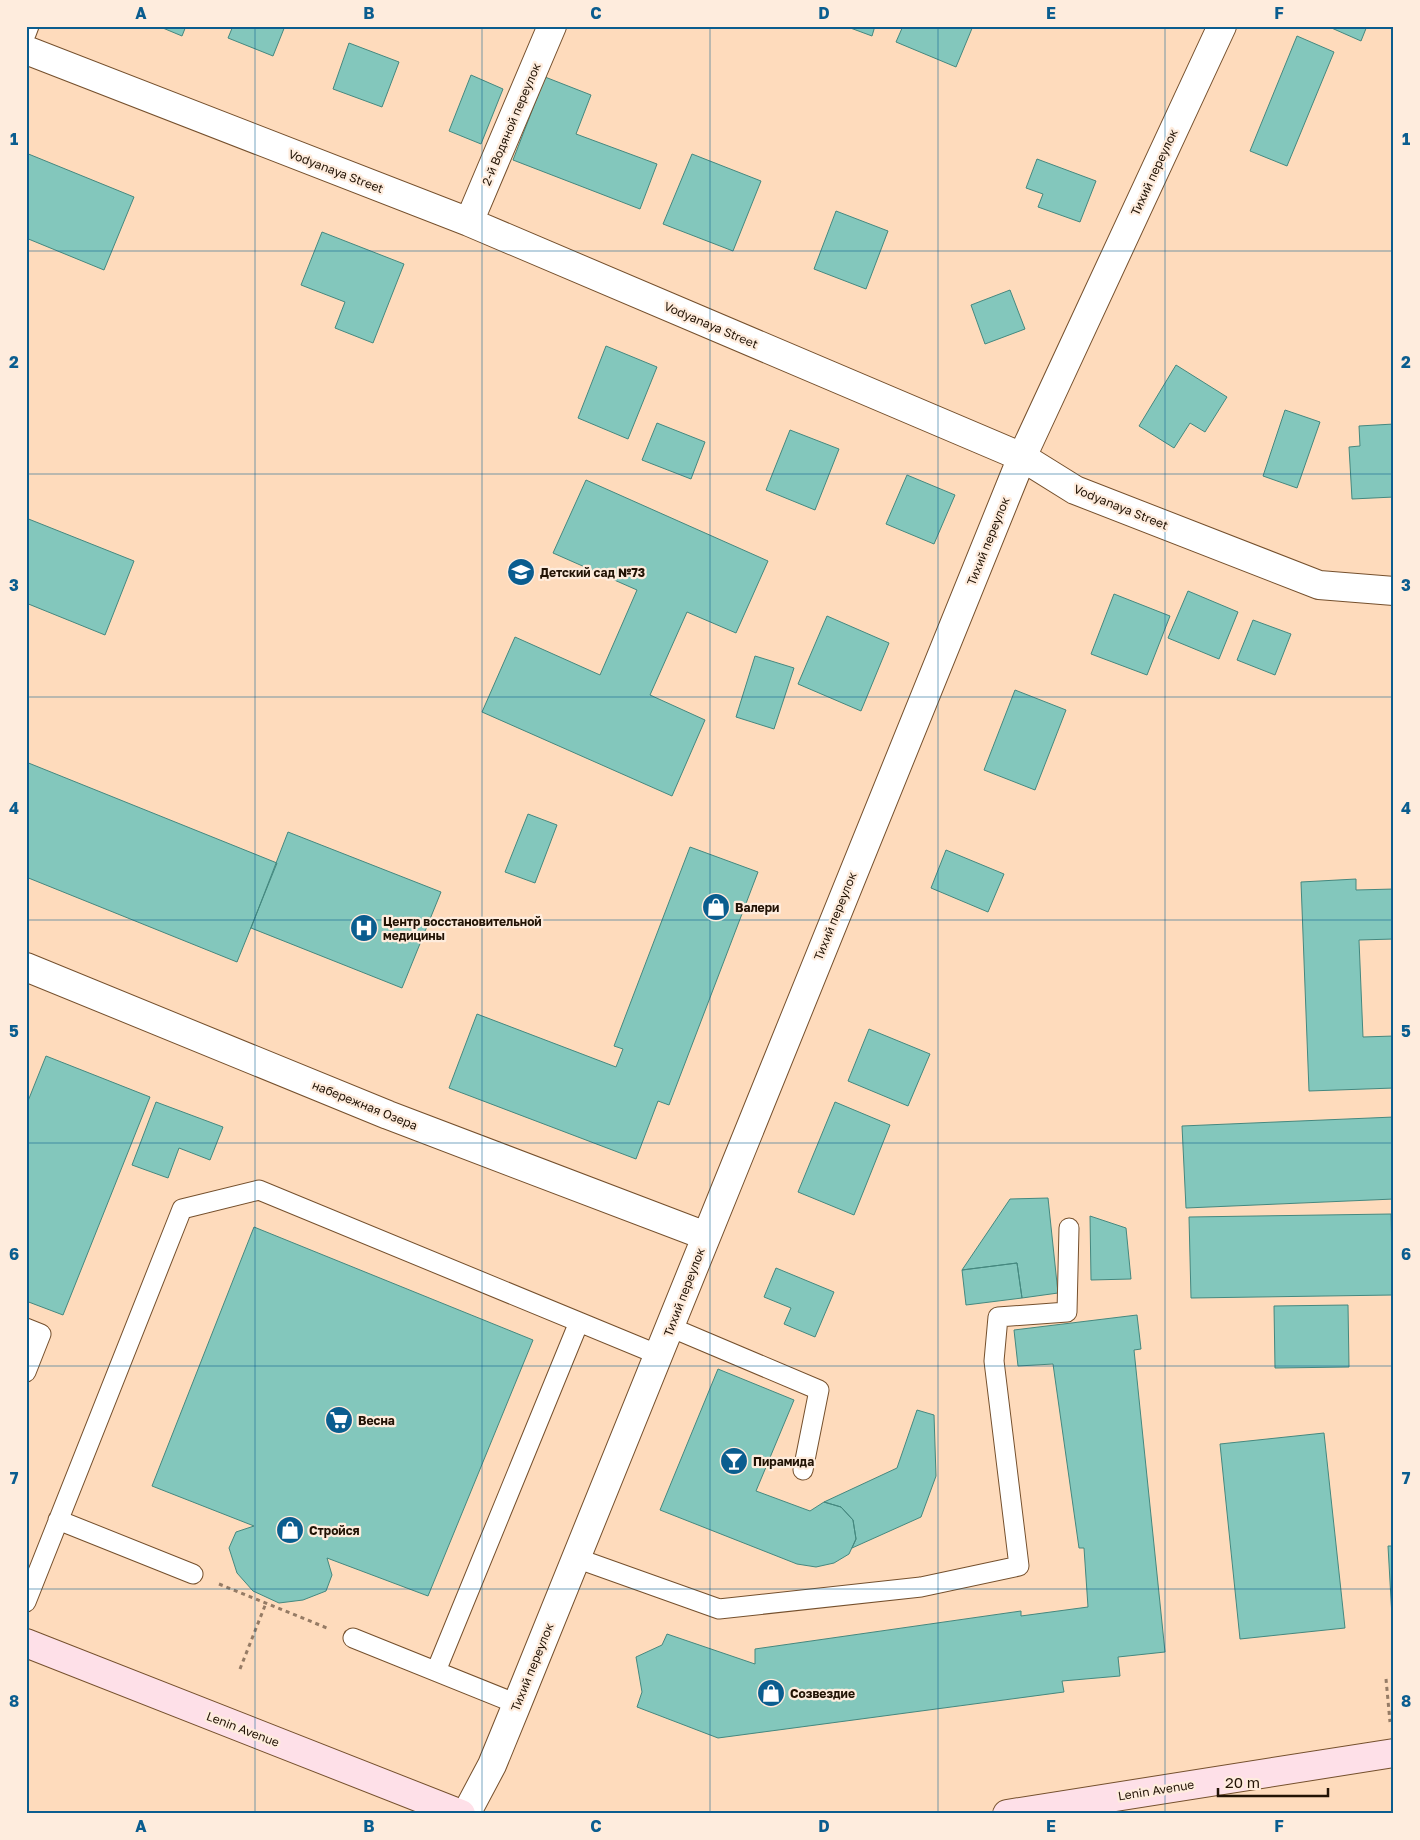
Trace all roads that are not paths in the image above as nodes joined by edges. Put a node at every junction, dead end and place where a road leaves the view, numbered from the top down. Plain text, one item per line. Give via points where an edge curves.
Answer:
1 (30, 26) edge
2 (552, 26) edge
3 (1222, 26) edge
4 (26, 34) edge
5 (26, 50) edge
6 (469, 222) junction
7 (1022, 457) junction
8 (1394, 590) edge
9 (26, 967) edge
10 (1069, 1228) dead end
11 (706, 1236) junction
12 (579, 1322) junction
13 (670, 1327) junction
14 (26, 1328) edge
15 (659, 1355) junction
16 (26, 1372) edge
17 (803, 1470) dead end
18 (58, 1520) junction
19 (576, 1558) junction
20 (193, 1574) road end
21 (26, 1602) edge
22 (352, 1638) road end
23 (26, 1643) edge
24 (436, 1671) junction
25 (517, 1704) junction
26 (1394, 1754) edge
27 (461, 1814) edge
28 (466, 1814) edge
29 (1007, 1814) edge

1 - 4 lane
2 - 6 street, 2-й Водяной переулок
3 - 7 street, Тихий переулок
5 - 6 street, Vodyanaya Street
6 - 7 street, Vodyanaya Street
7 - 8 street, Vodyanaya Street via 1075,490 1319,585
7 - 11 street, Тихий переулок
9 - 11 street, набережная Озера via 388,1114
10 - 19 lane via 1067,1312 998,1317 994,1361 1019,1566 921,1587 719,1609
11 - 13 street, Тихий переулок
12 - 15 lane
12 - 18 lane via 259,1190 182,1209
12 - 24 lane
13 - 15 street, Тихий переулок
13 - 17 lane via 819,1390
14 - 16 lane via 41,1334
15 - 19 street, Тихий переулок
18 - 20 lane
18 - 21 lane
19 - 25 street, Тихий переулок
22 - 24 lane
23 - 27 main road, Lenin Avenue
24 - 25 lane
25 - 28 street, Тихий переулок via 492,1765
26 - 29 main road, Lenin Avenue

